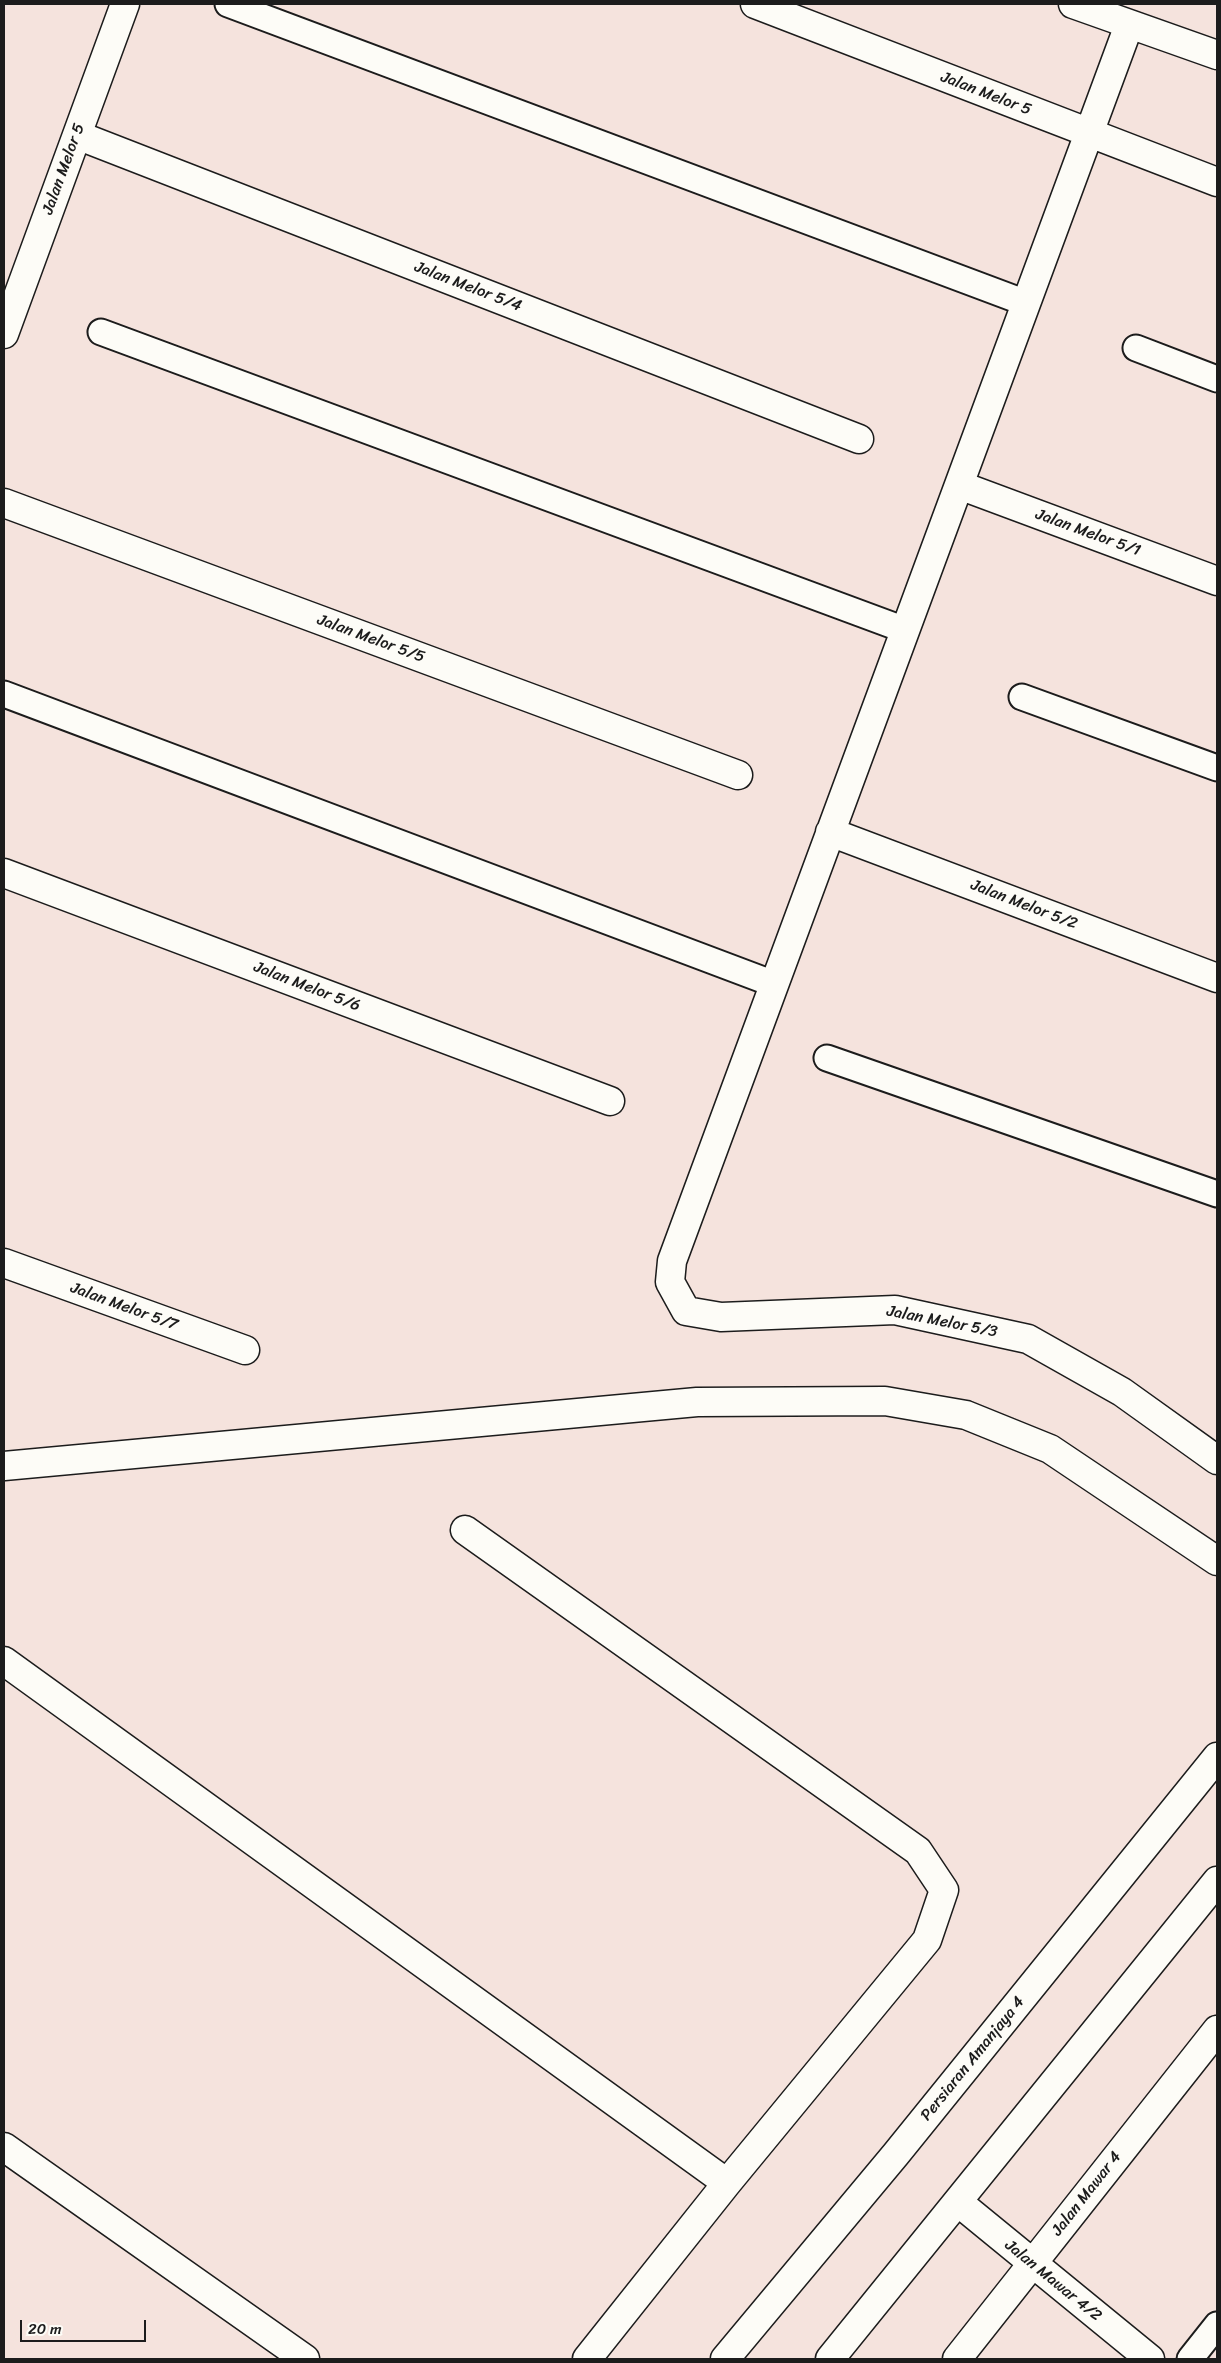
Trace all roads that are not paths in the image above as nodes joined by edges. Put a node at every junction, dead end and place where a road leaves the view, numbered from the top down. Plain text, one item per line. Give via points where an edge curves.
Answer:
1 (124, 4) edge
2 (228, 4) edge
3 (755, 4) edge
4 (1073, 4) edge
5 (1129, 25) junction
6 (1217, 55) edge
7 (1089, 134) junction
8 (77, 135) junction
9 (1217, 182) edge
10 (1026, 303) junction
11 (101, 332) dead end
12 (4, 334) edge
13 (1136, 348) dead end
14 (1217, 379) edge
15 (859, 439) dead end
16 (958, 485) junction
17 (4, 503) edge
18 (1217, 581) edge
19 (905, 630) junction
20 (4, 694) edge
21 (1022, 697) dead end
22 (1217, 768) edge
23 (738, 775) dead end
24 (830, 832) junction
25 (4, 873) edge
26 (1217, 978) edge
27 (774, 984) junction
28 (827, 1058) dead end
29 (610, 1101) dead end
30 (1217, 1194) edge
31 (4, 1263) edge
32 (245, 1350) dead end
33 (1217, 1460) edge
34 (4, 1466) edge
35 (465, 1530) dead end
36 (1217, 1561) edge
37 (4, 1661) edge
38 (1217, 1757) edge
39 (1217, 1881) edge
40 (1217, 2030) edge
41 (4, 2146) edge
42 (727, 2183) junction
43 (958, 2202) junction
44 (1031, 2263) junction
45 (1217, 2325) edge
46 (306, 2359) edge
47 (587, 2359) edge
48 (725, 2359) edge
49 (830, 2359) edge
50 (957, 2359) edge
51 (1150, 2359) edge
52 (1190, 2359) edge

1 - 8 street, Jalan Melor 5
2 - 10 lane
3 - 7 street, Jalan Melor 5
4 - 5 street
5 - 6 street
5 - 7 street, Jalan Melor 5/3
7 - 9 street, Jalan Melor 5
7 - 10 street, Jalan Melor 5/3
8 - 12 street, Jalan Melor 5
8 - 15 street, Jalan Melor 5/4
10 - 16 street, Jalan Melor 5/3
11 - 19 lane
13 - 14 lane
16 - 18 street, Jalan Melor 5/1
16 - 19 street, Jalan Melor 5/3
17 - 23 street, Jalan Melor 5/5
19 - 24 street, Jalan Melor 5/3
20 - 27 lane
21 - 22 lane
24 - 26 street, Jalan Melor 5/2
24 - 27 street, Jalan Melor 5/3
25 - 29 street, Jalan Melor 5/6
27 - 33 street, Jalan Melor 5/3 via 672,1260 670,1282 686,1310 721,1317 895,1310 1028,1339 1122,1392
28 - 30 lane
31 - 32 street, Jalan Melor 5/7
34 - 36 street via 697,1402 885,1401 966,1415 1050,1449
35 - 42 street via 918,1851 944,1890 927,1940
37 - 42 street
38 - 48 street, Persiaran Amanjaya 4 via 896,2154
39 - 43 street
40 - 44 street, Jalan Mawar 4
41 - 46 street
42 - 47 street
43 - 44 street, Jalan Mawar 4/2
43 - 49 street
44 - 50 street, Jalan Mawar 4
44 - 51 street, Jalan Mawar 4/2
45 - 52 lane

